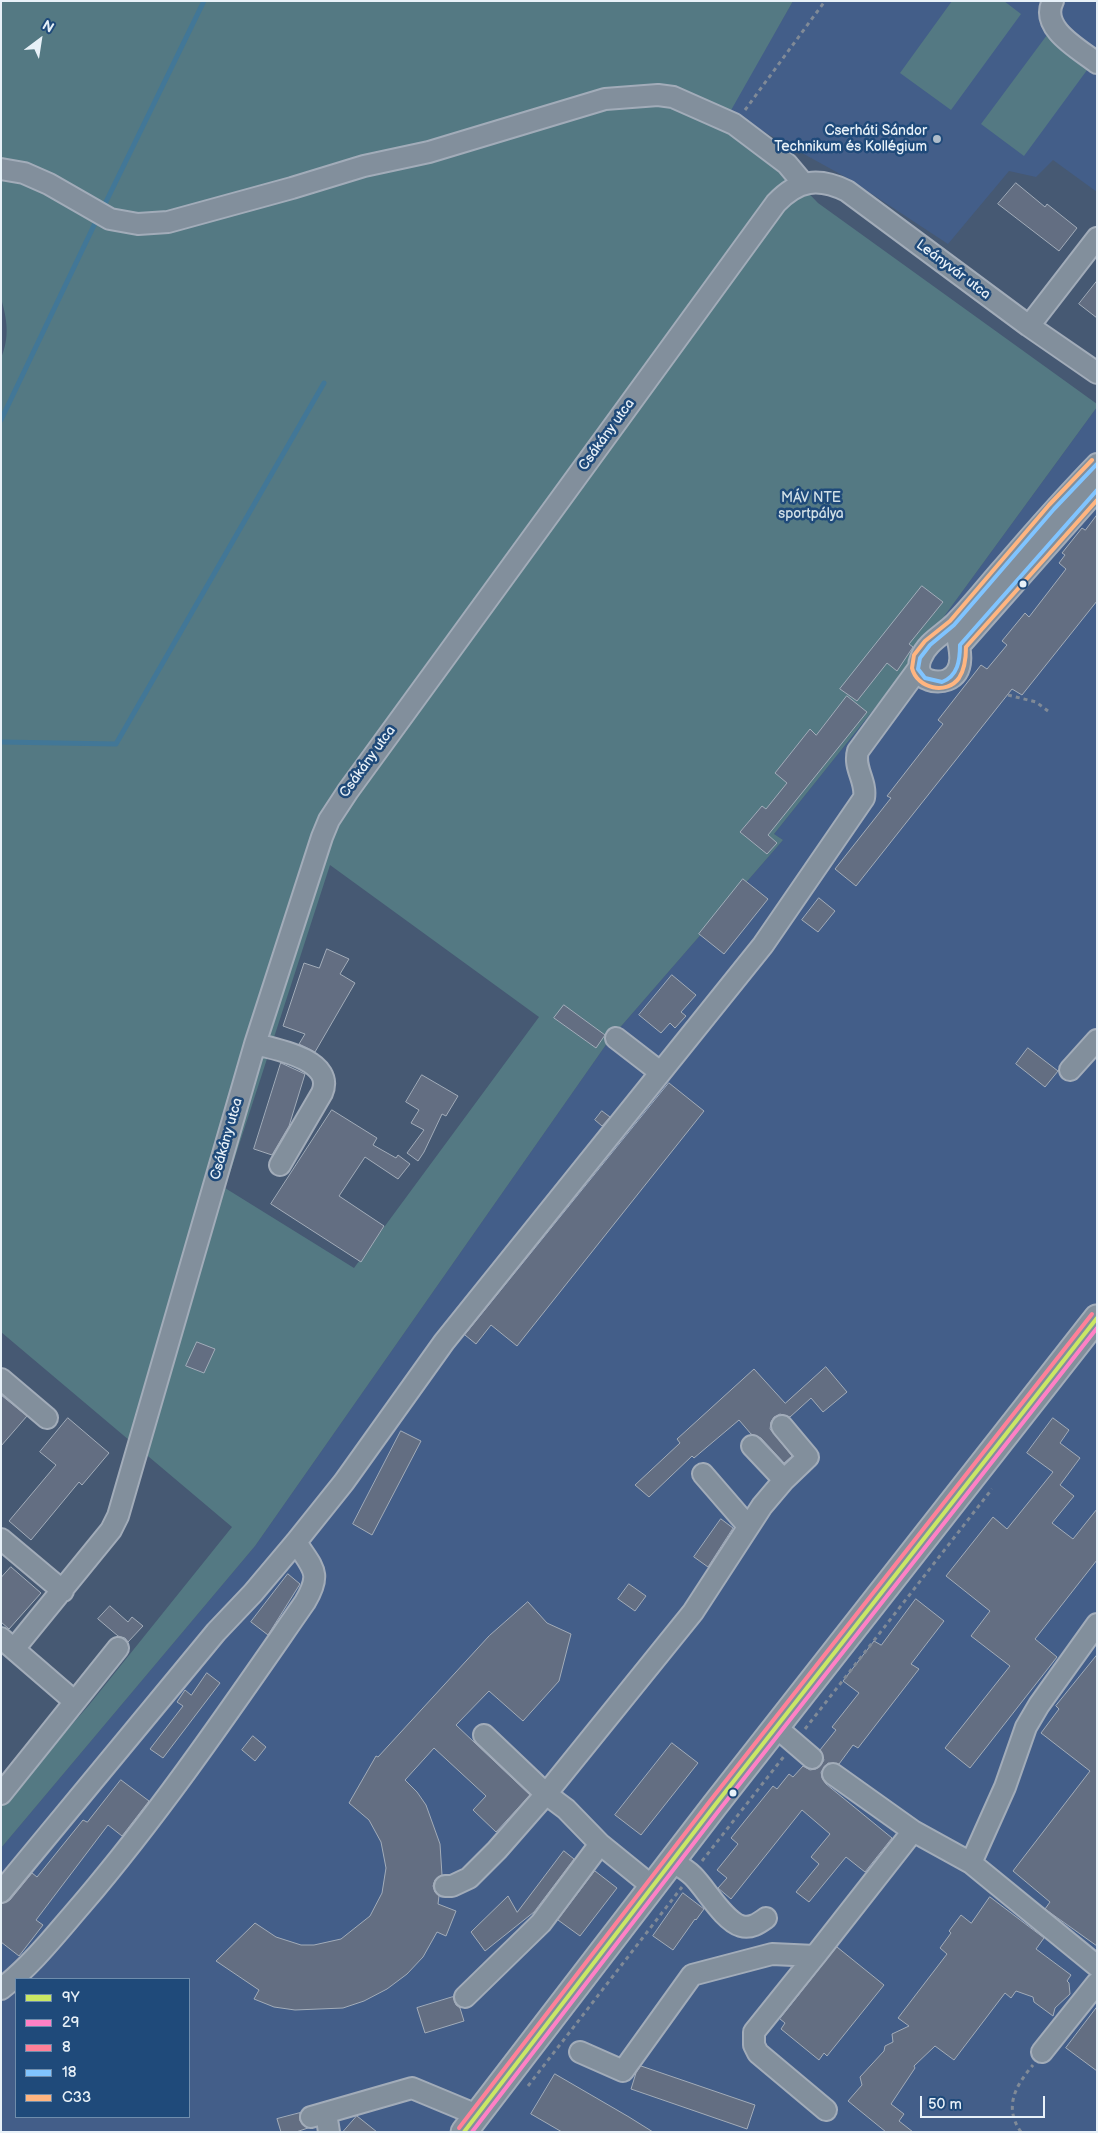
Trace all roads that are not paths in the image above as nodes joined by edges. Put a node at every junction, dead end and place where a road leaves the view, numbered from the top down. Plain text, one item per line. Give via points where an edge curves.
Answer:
1 (1053, 1) edge
2 (1097, 63) edge
3 (1, 169) edge
4 (803, 183) junction
5 (1097, 238) edge
6 (1029, 326) junction
7 (1097, 374) edge
8 (1097, 464) edge
9 (1097, 490) edge
10 (954, 625) junction
11 (960, 645) junction
12 (918, 669) junction
13 (616, 1038) dead end
14 (1097, 1040) edge
15 (255, 1044) junction
16 (1070, 1070) dead end
17 (660, 1072) junction
18 (280, 1165) dead end
19 (1097, 1318) edge
20 (1, 1379) edge
21 (46, 1418) dead end
22 (782, 1426) dead end
23 (752, 1446) dead end
24 (703, 1474) dead end
25 (784, 1480) junction
26 (748, 1526) junction
27 (1, 1539) edge
28 (296, 1542) junction
29 (63, 1591) junction
30 (1097, 1624) edge
31 (8, 1643) edge
32 (118, 1648) dead end
33 (74, 1701) junction
34 (777, 1728) junction
35 (484, 1735) dead end
36 (812, 1758) dead end
37 (833, 1774) dead end
38 (1, 1794) edge
39 (546, 1794) junction
40 (913, 1831) junction
41 (600, 1844) junction
42 (673, 1862) junction
43 (971, 1863) junction
44 (446, 1886) dead end
45 (653, 1887) junction
46 (1, 1892) edge
47 (766, 1918) dead end
48 (815, 1956) junction
49 (1097, 1966) edge
50 (15, 1978) edge
51 (15, 1978) edge
52 (1097, 1983) edge
53 (1, 1989) edge
54 (465, 1997) dead end
55 (580, 2052) dead end
56 (1042, 2052) road end
57 (826, 2110) dead end
58 (322, 2121) edge
59 (471, 2123) edge

1 - 2 street via 1050,14 1055,30
3 - 4 street via 24,173 49,184 110,219 138,224 168,222 364,166 429,152 605,99 644,95 673,97 734,124 787,164
4 - 6 street, Leányvár utca via 828,183 847,191
4 - 15 street, Csákány utca via 776,203 337,807 322,837
5 - 6 street
6 - 7 street, Leányvár utca
8 - 10 street
9 - 11 street
10 - 11 street
10 - 12 street via 926,649
11 - 12 street via 961,660 952,677 938,682 929,680
12 - 17 street via 858,752 856,758 864,798 762,945
13 - 17 street
14 - 16 street
15 - 18 street via 290,1053 310,1063 317,1068 324,1082 322,1093
15 - 29 street, Csákány utca via 115,1523
17 - 28 street via 444,1342 344,1482
19 - 34 main road
20 - 21 street
22 - 25 street via 808,1457
23 - 25 street
24 - 26 street
25 - 26 street
26 - 39 street via 693,1612
27 - 29 street
28 - 46 street via 216,1632
28 - 50 street via 315,1572 316,1579 305,1602 221,1723 113,1868
29 - 31 street, Csákány utca
30 - 43 street via 1026,1727
31 - 33 street
32 - 33 street
33 - 38 street
34 - 36 street
34 - 42 main road
35 - 39 street
37 - 40 street
39 - 41 street via 566,1809
39 - 44 street via 474,1873 460,1884
40 - 43 street
40 - 48 street
41 - 45 street
41 - 54 street via 541,1923
42 - 45 main road
42 - 47 street via 692,1874 733,1922 749,1927
43 - 49 street
45 - 59 main road
48 - 55 street via 772,1954 692,1975 623,2071
48 - 57 street via 754,2032 753,2038 758,2052
51 - 53 street
52 - 56 street
58 - 59 street via 412,2088

